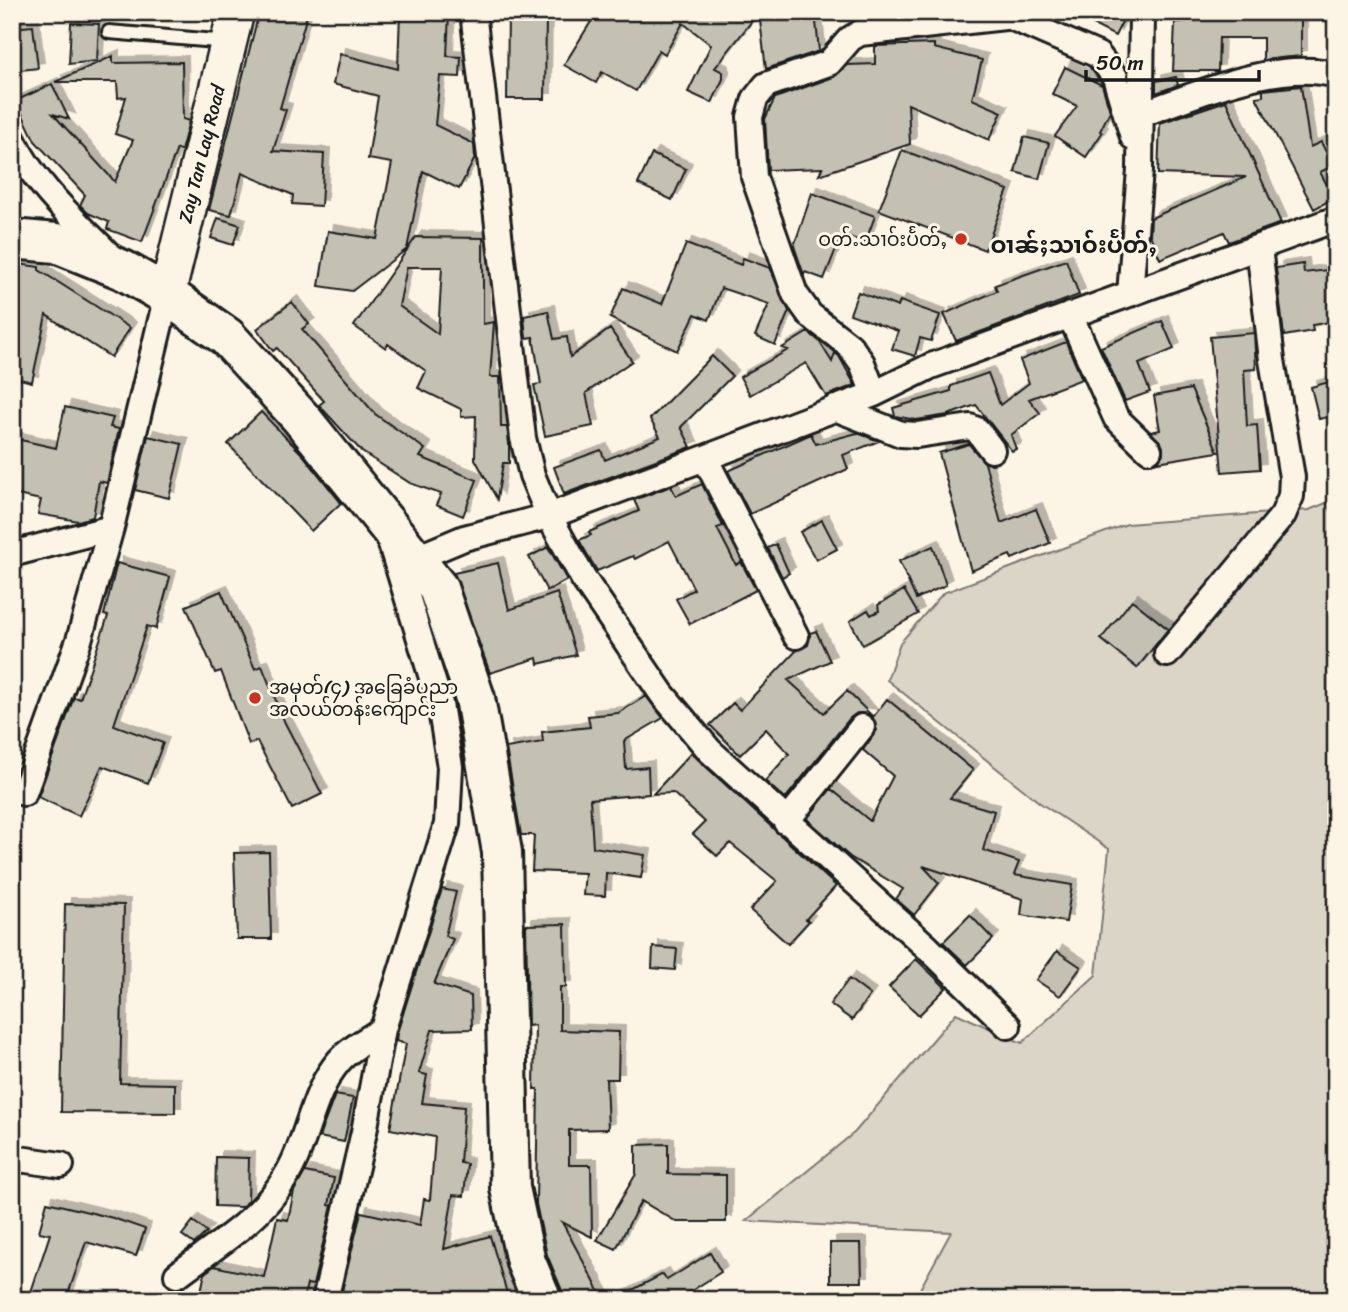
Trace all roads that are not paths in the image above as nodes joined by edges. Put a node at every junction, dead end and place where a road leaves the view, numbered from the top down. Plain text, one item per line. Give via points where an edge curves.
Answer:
1 (473, 12) edge
2 (1142, 12) edge
3 (1002, 15) edge
4 (232, 27) edge
5 (109, 32) dead end
6 (1336, 75) edge
7 (1142, 114) junction
8 (12, 138) edge
9 (1140, 170) junction
10 (1336, 219) edge
11 (12, 239) edge
12 (1259, 247) junction
13 (123, 270) junction
14 (1130, 294) junction
15 (167, 295) junction
16 (1070, 316) junction
17 (874, 394) junction
18 (835, 408) junction
19 (992, 450) dead end
20 (1149, 450) dead end
21 (705, 458) junction
22 (549, 516) junction
23 (386, 526) junction
24 (111, 528) junction
25 (12, 554) edge
26 (414, 559) junction
27 (796, 636) dead end
28 (1167, 654) dead end
29 (862, 726) dead end
30 (24, 793) dead end
31 (786, 822) junction
32 (1008, 1026) dead end
33 (383, 1029) junction
34 (12, 1158) edge
35 (61, 1165) dead end
36 (177, 1275) dead end
37 (325, 1300) edge
38 (542, 1300) edge

1 - 22 street via 523,438
2 - 7 street
3 - 9 street via 1098,55 1115,77
3 - 17 street via 860,33 829,64 765,85 755,99 750,117 754,177 795,294 810,315 850,346
4 - 5 lane
4 - 15 street, Zay Tan Lay Road
6 - 7 street via 1295,72 1253,78
7 - 9 street
8 - 13 street via 62,208
9 - 14 street
10 - 12 street
11 - 13 highway via 56,243
12 - 14 street
12 - 28 street via 1292,477 1290,496 1283,515
13 - 15 highway
14 - 16 street
15 - 23 highway via 226,337 301,418
15 - 24 street
16 - 17 street via 931,366
16 - 20 street via 1116,418
17 - 18 street
18 - 19 street via 901,434 970,428 977,430
18 - 21 street
21 - 22 street
21 - 27 street
22 - 26 street via 464,538
22 - 31 street via 583,578 662,694 710,751
23 - 26 highway
23 - 33 street via 440,704 450,767 447,824
24 - 25 street
24 - 30 street via 79,640
26 - 38 highway via 438,588 475,698 502,852 510,1188 526,1262
29 - 31 street
31 - 32 street via 928,947
33 - 36 street via 341,1058 331,1072 297,1156 258,1213
33 - 37 street
34 - 35 street

